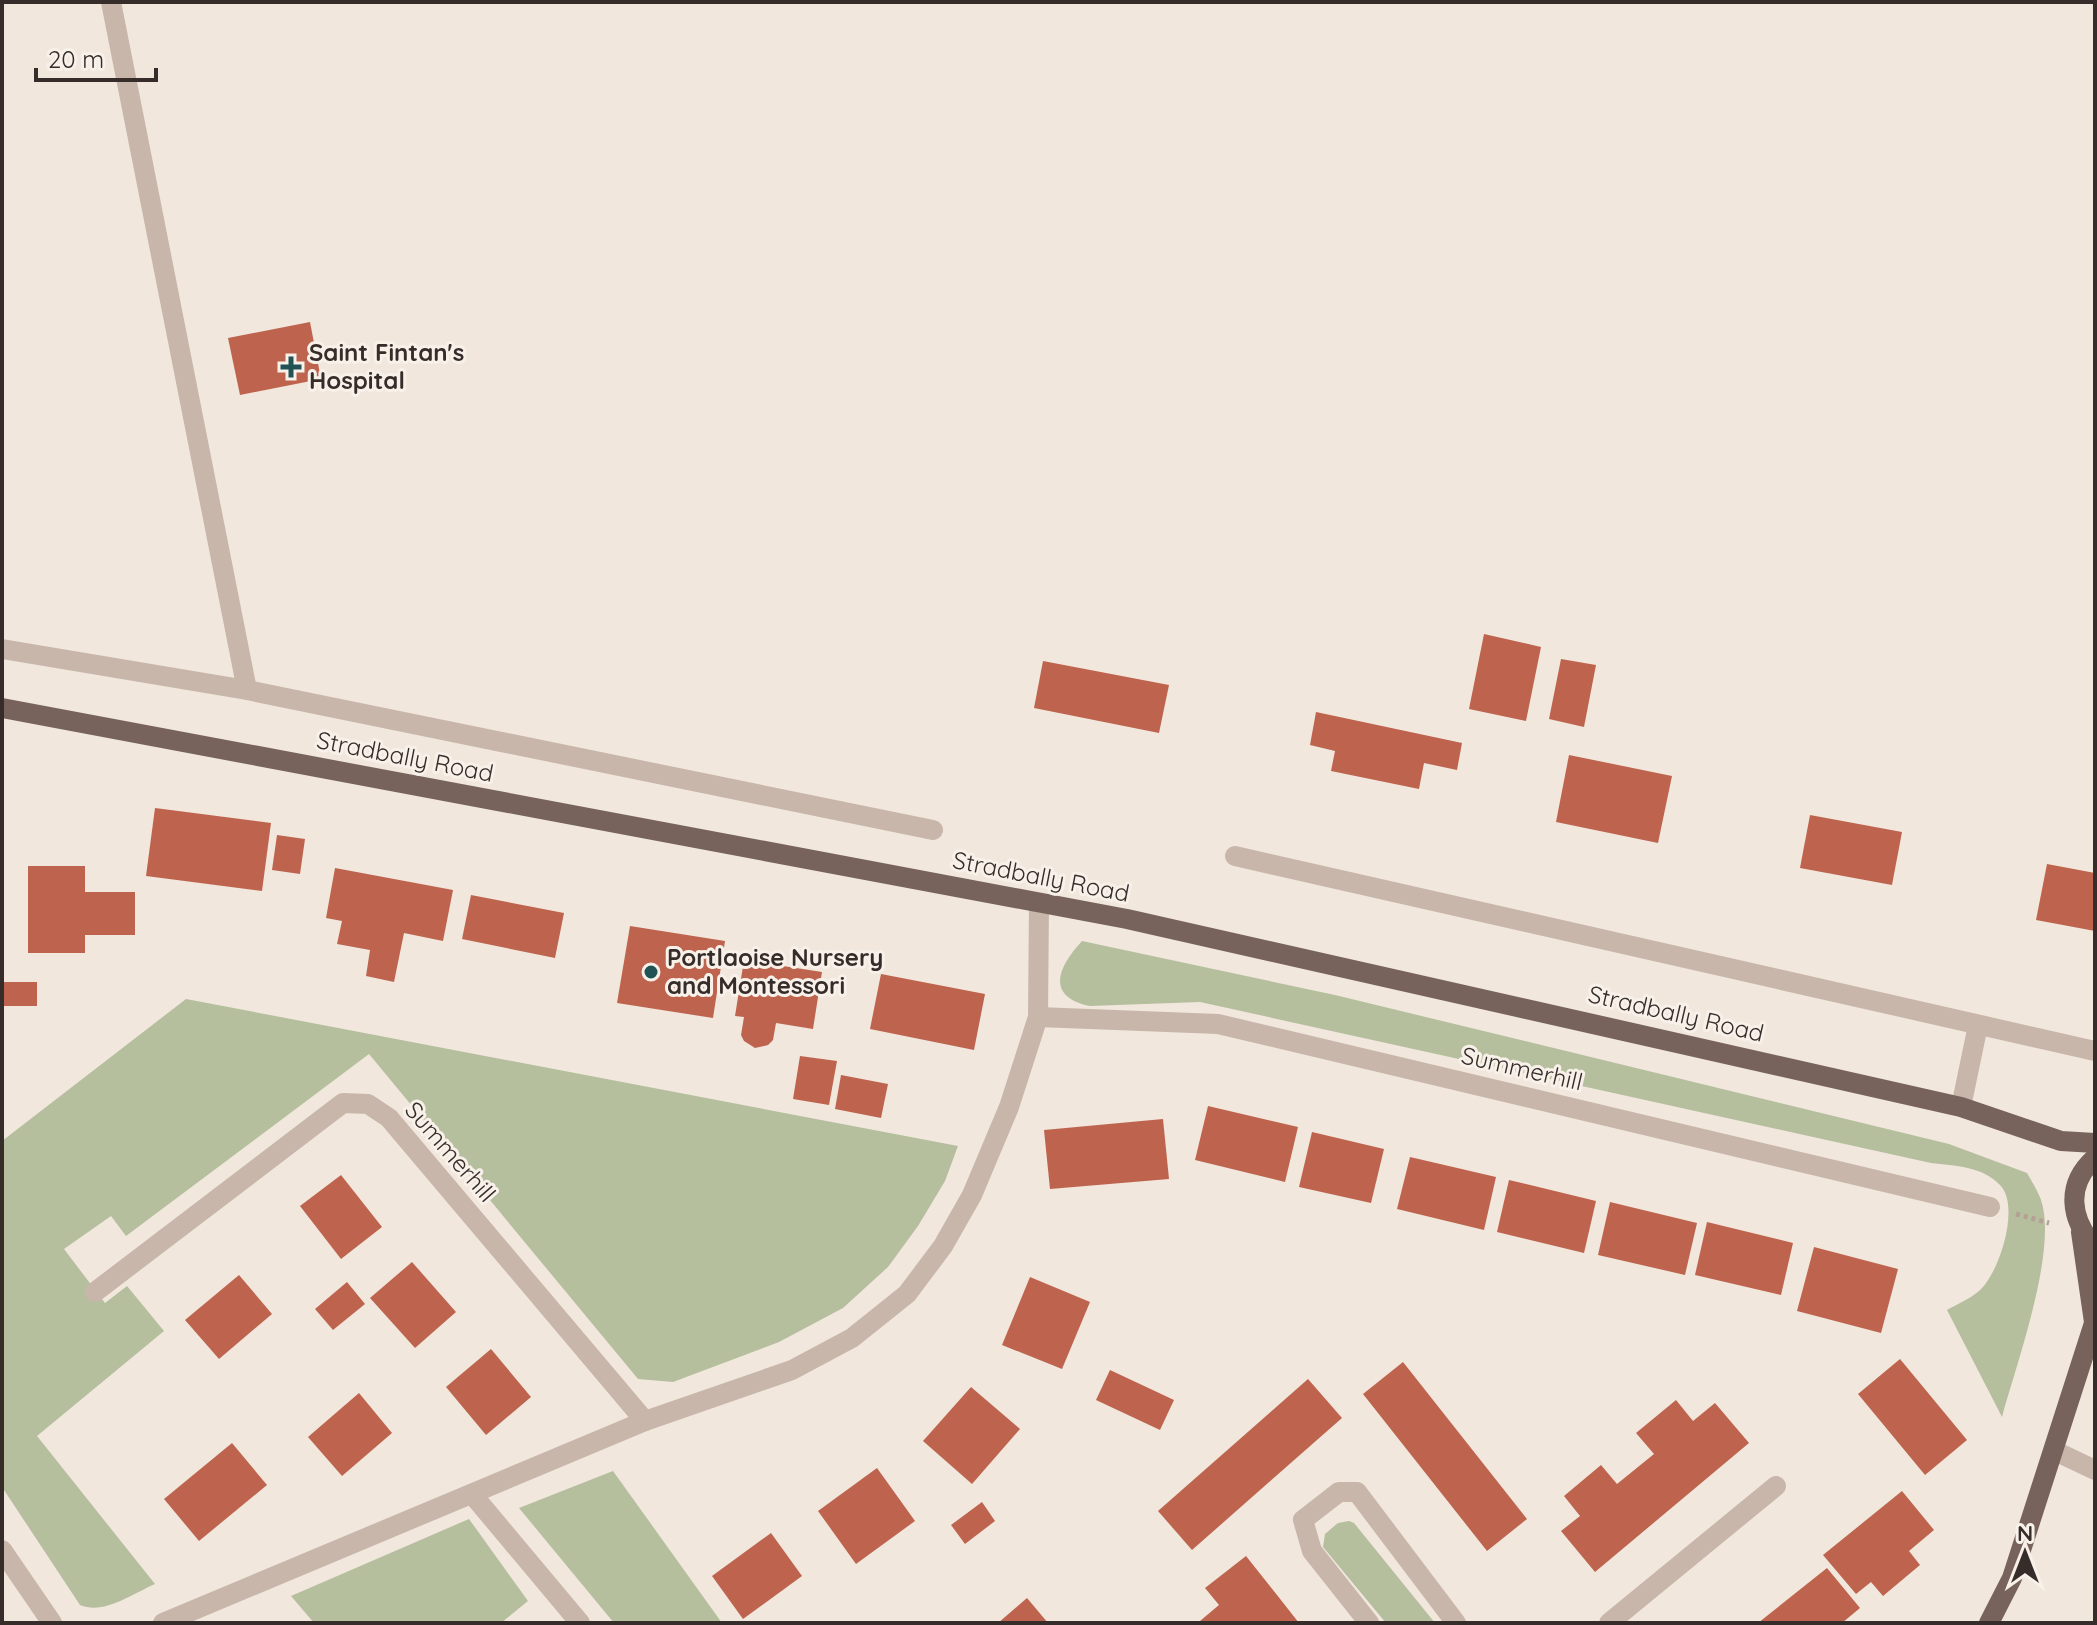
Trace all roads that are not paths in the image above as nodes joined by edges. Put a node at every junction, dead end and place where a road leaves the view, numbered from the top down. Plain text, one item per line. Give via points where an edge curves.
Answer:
1 (111, 2) edge
2 (2, 649) edge
3 (247, 690) junction
4 (2, 708) edge
5 (933, 830) dead end
6 (1235, 856) dead end
7 (1039, 903) junction
8 (1038, 1017) junction
9 (1978, 1025) junction
10 (2095, 1051) edge
11 (1961, 1107) junction
12 (2061, 1141) junction
13 (2095, 1143) edge
14 (2090, 1163) edge
15 (1990, 1207) road end
16 (2088, 1239) edge
17 (95, 1292) dead end
18 (2094, 1321) edge
19 (645, 1421) junction
20 (2055, 1451) junction
21 (2095, 1470) edge
22 (1776, 1486) dead end
23 (472, 1494) junction
24 (2, 1550) edge
25 (52, 1623) edge
26 (163, 1623) edge
27 (580, 1623) edge
28 (1369, 1623) edge
29 (1456, 1623) edge
30 (1609, 1623) edge
31 (1989, 1623) edge

1 - 3 street
2 - 3 street
3 - 5 street
4 - 7 main road, Stradbally Road
6 - 9 street
7 - 8 street
7 - 11 main road, Stradbally Road via 1468,993
8 - 15 street, Summerhill via 1218,1024
8 - 19 street via 999,1134 972,1195 907,1294 852,1338 792,1370
9 - 10 street
9 - 11 street
11 - 12 main road, Stradbally Road
12 - 13 main road, Stradbally Road
12 - 14 main road
14 - 16 main road via 2074,1188 2073,1210
16 - 18 main road
17 - 19 street, Summerhill via 343,1103 368,1104 389,1118
18 - 20 main road
19 - 23 street
20 - 21 street
20 - 31 main road via 2012,1578
22 - 30 street
23 - 26 street
23 - 27 street
24 - 25 street
28 - 29 street via 1312,1551 1303,1520 1339,1492 1357,1492

